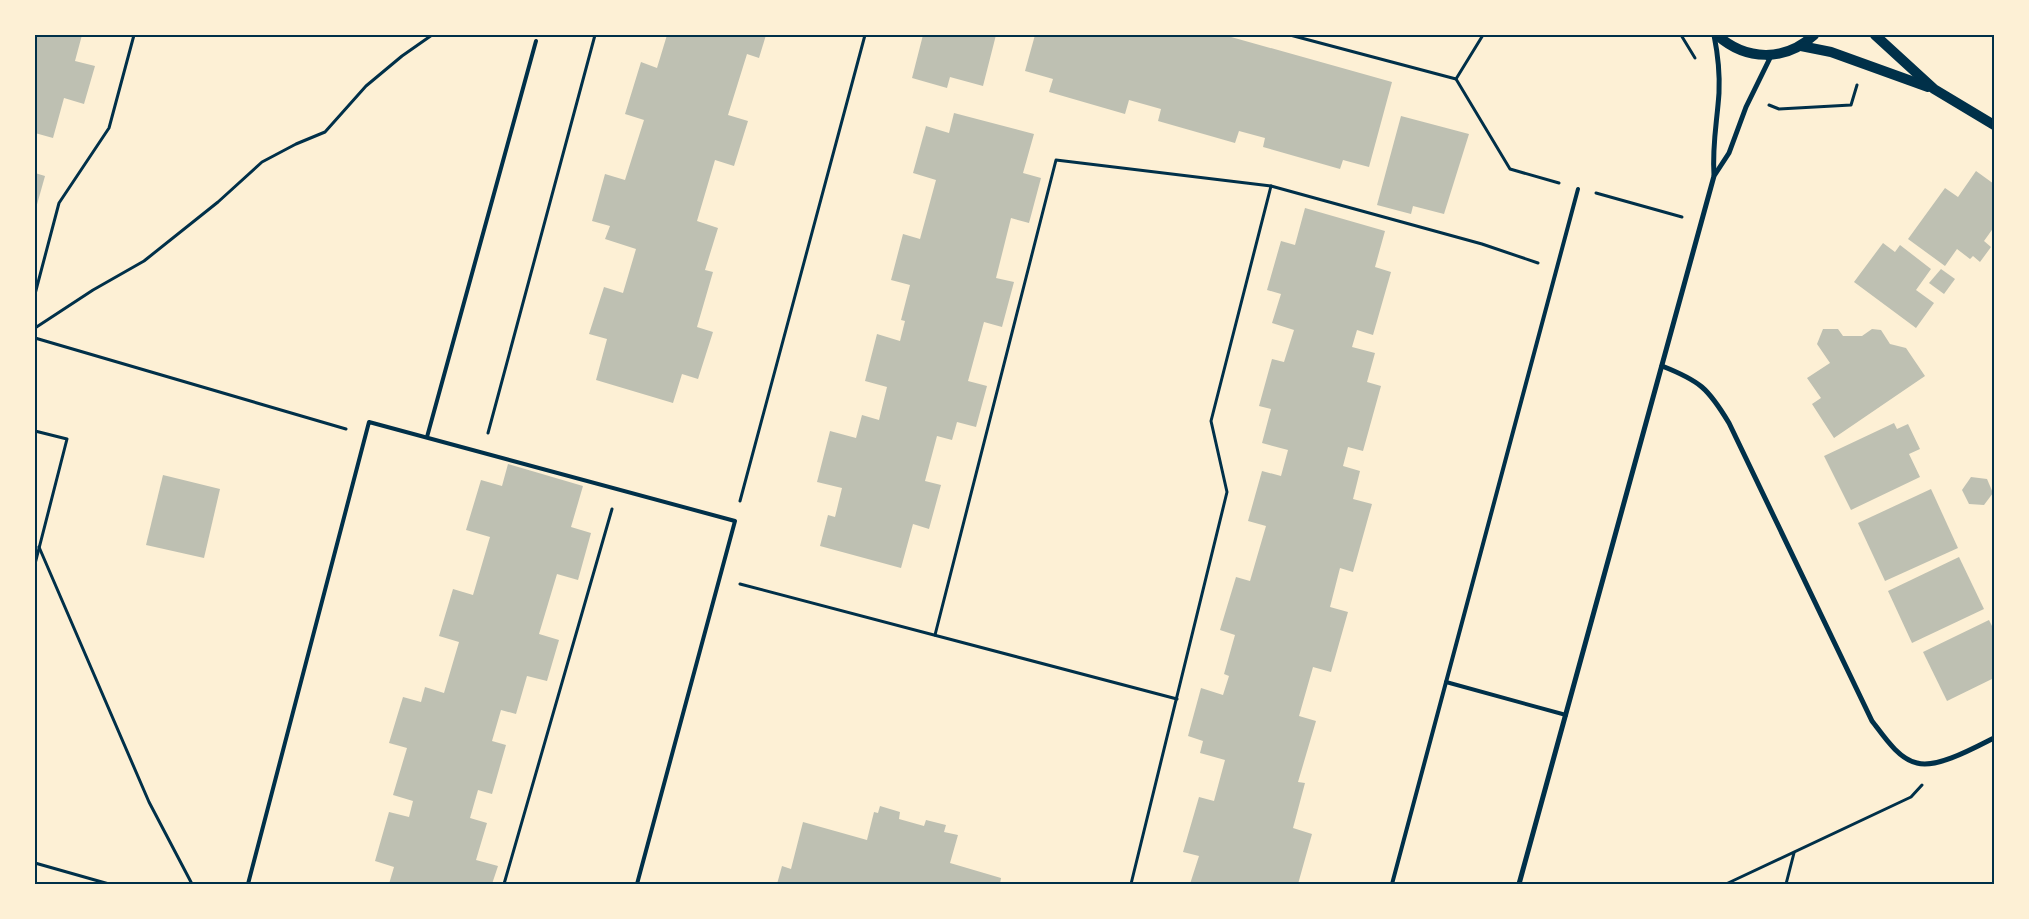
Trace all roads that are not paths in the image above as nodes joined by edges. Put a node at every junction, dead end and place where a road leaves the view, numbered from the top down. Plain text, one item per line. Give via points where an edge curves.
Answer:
1 (1716, 35) edge
2 (1814, 35) edge
3 (1875, 35) edge
4 (536, 41) dead end
5 (1801, 46) junction
6 (1771, 56) junction
7 (1934, 89) junction
8 (1994, 125) edge
9 (1714, 176) junction
10 (1578, 189) road end
11 (1662, 366) junction
12 (427, 437) junction
13 (1446, 682) junction
14 (1566, 715) junction
15 (1994, 738) edge
16 (248, 884) edge
17 (637, 884) edge
18 (1392, 884) edge
19 (1519, 884) edge

1 - 6 main road via 1739,51
1 - 9 street via 1719,94 1712,147
2 - 5 main road
3 - 7 main road
4 - 12 lane
5 - 6 main road
5 - 7 main road via 1831,52
6 - 9 street via 1750,97 1729,153
7 - 8 main road
9 - 11 street
10 - 13 lane
11 - 14 street
11 - 15 street via 1688,377 1712,395 1729,423 1872,721 1893,748 1917,764 1944,761
12 - 16 lane via 369,422
12 - 17 lane via 735,521
13 - 14 lane
13 - 18 lane
14 - 19 street

